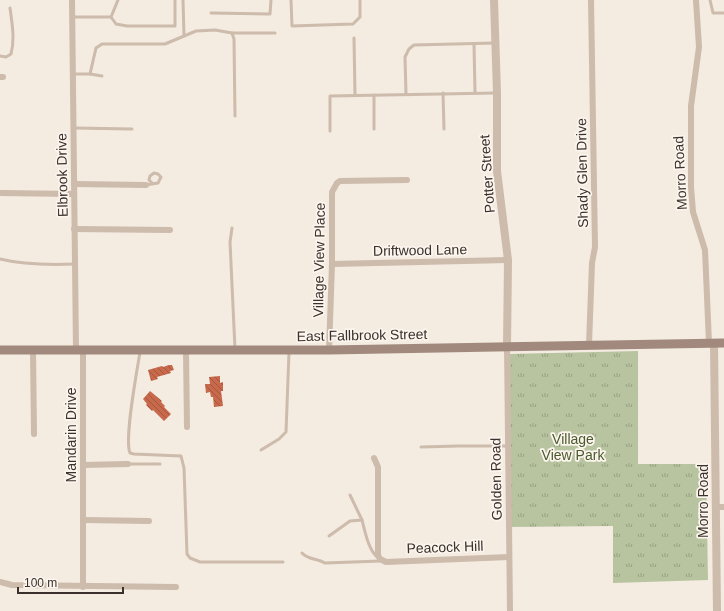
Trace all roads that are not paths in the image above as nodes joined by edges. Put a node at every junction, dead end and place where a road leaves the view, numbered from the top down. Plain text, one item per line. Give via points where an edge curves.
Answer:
1 (72, 0) edge
2 (118, 0) edge
3 (175, 0) edge
4 (183, 0) edge
5 (271, 0) edge
6 (291, 0) edge
7 (360, 0) edge
8 (494, 0) edge
9 (591, 0) edge
10 (696, 0) edge
11 (710, 0) edge
12 (10, 8) dead end
13 (724, 13) edge
14 (211, 14) dead end
15 (72, 17) junction
16 (111, 17) junction
17 (275, 33) dead end
18 (232, 34) junction
19 (184, 36) junction
20 (354, 38) dead end
21 (474, 44) junction
22 (495, 44) junction
23 (0, 56) edge
24 (72, 74) junction
25 (90, 74) junction
26 (102, 76) dead end
27 (497, 92) junction
28 (443, 93) junction
29 (475, 93) junction
30 (406, 94) junction
31 (355, 95) junction
32 (374, 95) junction
33 (235, 116) dead end
34 (73, 128) junction
35 (132, 129) dead end
36 (374, 129) dead end
37 (444, 129) dead end
38 (330, 131) dead end
39 (407, 180) dead end
40 (74, 184) junction
41 (149, 184) dead end
42 (0, 193) edge
43 (74, 194) junction
44 (232, 228) dead end
45 (74, 229) junction
46 (170, 230) dead end
47 (0, 259) edge
48 (508, 260) junction
49 (75, 264) junction
50 (332, 264) junction
51 (712, 343) junction
52 (724, 343) edge
53 (589, 345) junction
54 (507, 347) junction
55 (0, 350) edge
56 (33, 350) junction
57 (79, 350) junction
58 (140, 350) junction
59 (235, 350) junction
60 (289, 350) junction
61 (329, 350) junction
62 (186, 351) junction
63 (187, 427) dead end
64 (34, 434) dead end
65 (508, 446) junction
66 (421, 447) dead end
67 (261, 450) dead end
68 (374, 458) dead end
69 (128, 464) joint
70 (160, 464) dead end
71 (83, 465) junction
72 (350, 495) dead end
73 (720, 507) edge
74 (84, 520) junction
75 (362, 520) junction
76 (149, 521) dead end
77 (329, 536) dead end
78 (302, 553) dead end
79 (509, 557) junction
80 (382, 560) junction
81 (283, 562) dead end
82 (0, 582) edge
83 (83, 587) junction
84 (176, 587) dead end
85 (510, 611) edge
86 (716, 611) edge

1 - 15 street, Elbrook Drive
2 - 16 lane
3 - 16 lane via 175,26 127,26 116,24
4 - 19 lane
5 - 14 lane via 270,14
6 - 7 lane via 292,26 353,24 360,17
8 - 22 street, Potter Street
9 - 53 street, Shady Glen Drive via 595,247 592,263
10 - 51 street, Morro Road via 699,47 690,106 691,188 704,250
11 - 13 lane via 713,13
12 - 23 lane via 13,28 11,54 6,57
15 - 16 lane
15 - 24 street, Elbrook Drive
17 - 18 lane
18 - 19 lane via 202,30
18 - 33 lane
19 - 25 lane via 165,44 102,44 96,48
20 - 31 lane
21 - 22 lane
21 - 29 lane
21 - 30 lane via 414,45 405,57
22 - 27 street, Potter Street
24 - 25 lane
24 - 34 street, Elbrook Drive
25 - 26 lane
27 - 29 lane
27 - 48 street, Potter Street via 497,172
28 - 29 lane
28 - 30 lane
28 - 37 lane
30 - 32 lane
31 - 32 lane
31 - 38 lane via 330,96
32 - 36 lane
34 - 35 lane
34 - 40 street, Elbrook Drive
39 - 50 street, Village View Place via 337,183 332,192
40 - 41 street
40 - 43 street, Elbrook Drive
42 - 43 street
43 - 45 street, Elbrook Drive
44 - 59 lane via 230,242
45 - 46 street
45 - 49 street, Elbrook Drive
47 - 49 lane via 13,262
48 - 50 street, Driftwood Lane
48 - 54 street, Potter Street
49 - 57 street, Elbrook Drive
50 - 61 street, Village View Place
51 - 52 main road, East Fallbrook Street
51 - 53 main road, East Fallbrook Street
51 - 73 street, Morro Road
53 - 54 main road, East Fallbrook Street
54 - 61 main road, East Fallbrook Street
54 - 65 street, Golden Road
55 - 56 main road, East Fallbrook Street
56 - 57 main road, East Fallbrook Street
56 - 64 street
57 - 58 main road, East Fallbrook Street
57 - 71 street, Mandarin Drive
58 - 62 main road, East Fallbrook Street
58 - 81 lane via 128,448 130,453 134,454 181,456 184,468 187,554 200,562
59 - 60 main road, East Fallbrook Street
59 - 62 main road, East Fallbrook Street
60 - 61 main road, East Fallbrook Street
60 - 67 lane via 286,432
62 - 63 street
65 - 66 lane
65 - 79 street, Golden Road
68 - 80 street via 378,467 378,556
69 - 70 lane
69 - 71 street
71 - 74 street, Mandarin Drive
72 - 75 lane
73 - 86 street, Morro Road
74 - 76 street
74 - 83 street, Mandarin Drive
75 - 77 lane via 350,521
75 - 80 lane via 374,554
78 - 80 lane via 306,558 318,559 325,563
79 - 80 street, Peacock Hill via 386,562
79 - 85 street, Golden Road
82 - 83 street via 12,585
83 - 84 street

